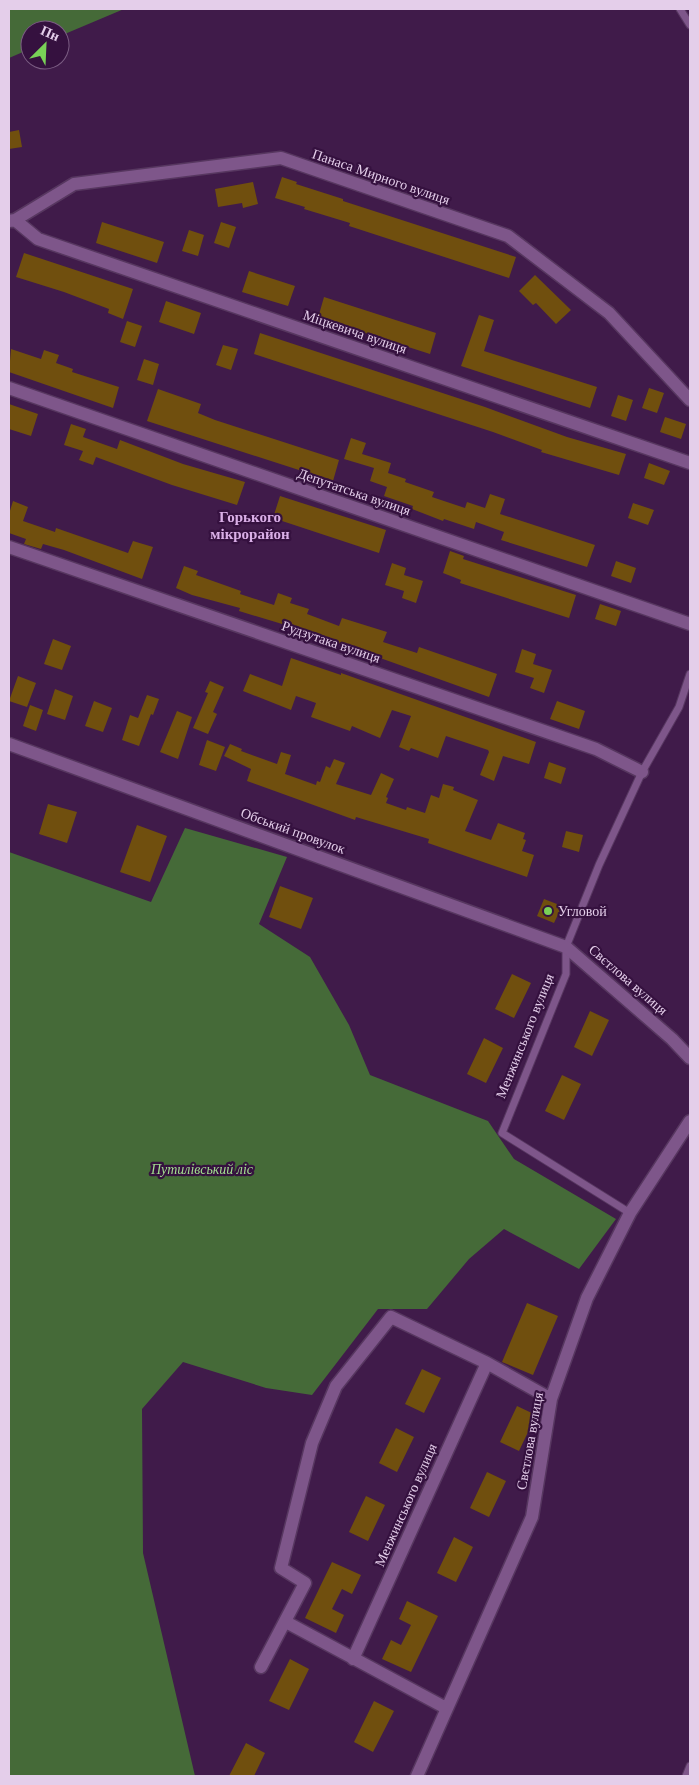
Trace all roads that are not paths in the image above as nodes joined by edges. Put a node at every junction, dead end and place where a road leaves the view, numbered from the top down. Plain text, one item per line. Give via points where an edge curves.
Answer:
1 (680, 9) edge
2 (690, 25) edge
3 (12, 221) edge
4 (9, 388) edge
5 (690, 400) edge
6 (690, 463) edge
7 (9, 547) edge
8 (690, 624) edge
9 (690, 674) edge
10 (9, 744) edge
11 (642, 772) junction
12 (566, 947) junction
13 (690, 1058) edge
14 (690, 1120) edge
15 (630, 1213) junction
16 (487, 1363) junction
17 (551, 1399) junction
18 (286, 1622) junction
19 (353, 1659) junction
20 (261, 1666) dead end
21 (446, 1708) junction
22 (690, 1766) edge
23 (417, 1776) edge
24 (686, 1776) edge

1 - 2 lane
3 - 5 street, Панаса Мирного вулиця via 74,184 281,158 508,236 609,313
3 - 6 street, Міцкевича вулиця via 38,239
4 - 8 street, Депутатська вулиця
7 - 11 street, Рудзутака вулиця via 596,749
9 - 11 lane, Менжинського вулиця via 679,707
10 - 12 street, Обський провулок
11 - 12 lane, Менжинського вулиця
12 - 13 street, Свєтлова вулиця
12 - 15 lane, Менжинського вулиця via 566,974 502,1133
14 - 15 street, Свєтлова вулиця
15 - 17 street, Свєтлова вулиця via 587,1298
16 - 17 street
16 - 18 street via 391,1317 336,1386 312,1443 281,1568 305,1583
16 - 19 street, Менжинського вулиця
17 - 21 street, Свєтлова вулиця via 532,1517
18 - 19 street
18 - 20 street
19 - 21 street
21 - 23 street, Свєтлова вулиця
22 - 24 lane

